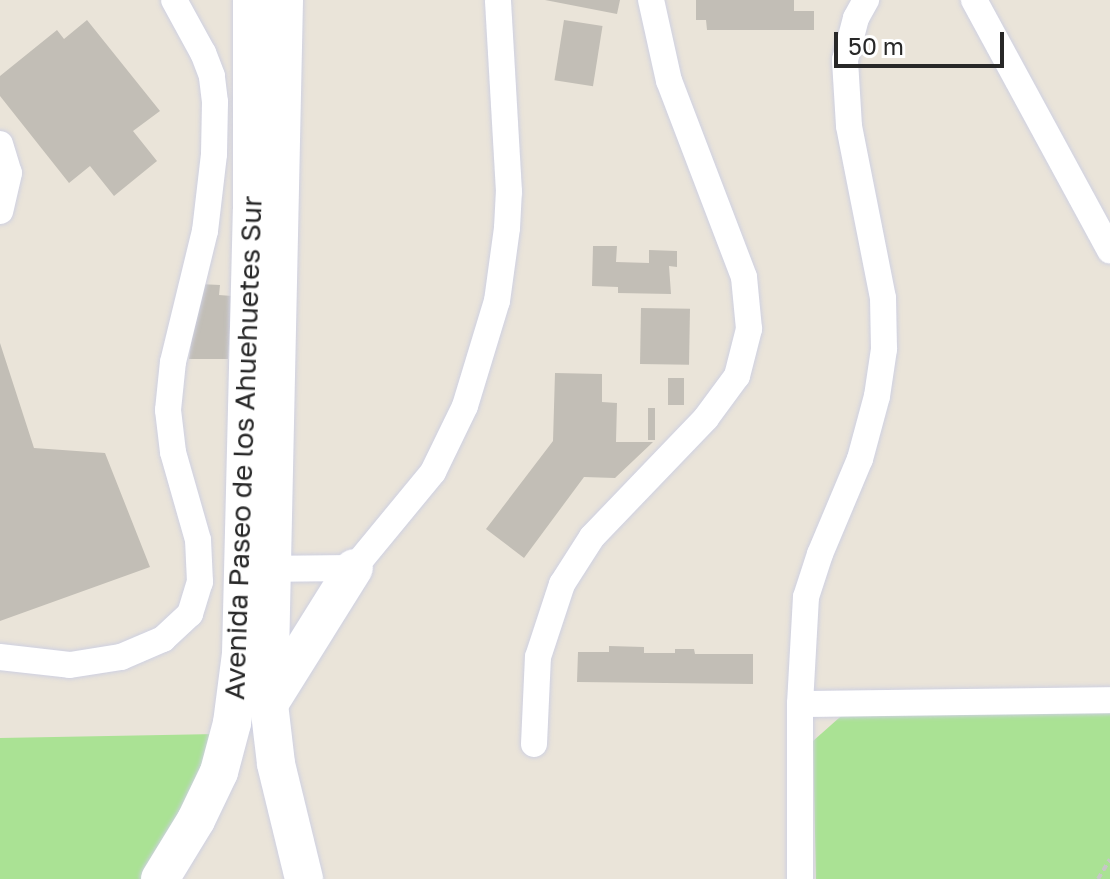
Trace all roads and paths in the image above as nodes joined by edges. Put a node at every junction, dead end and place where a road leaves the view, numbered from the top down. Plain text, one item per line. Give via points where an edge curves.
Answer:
1 (174, 0) edge
2 (252, 0) edge
3 (284, 0) edge
4 (498, 0) edge
5 (651, 0) edge
6 (866, 0) edge
7 (974, 0) edge
8 (268, 97) junction
9 (0, 144) edge
10 (0, 211) edge
11 (1110, 251) edge
12 (354, 568) junction
13 (257, 569) junction
14 (0, 657) edge
15 (1110, 700) edge
16 (269, 704) junction
17 (800, 704) junction
18 (534, 744) dead end
19 (1110, 859) edge
20 (302, 873) edge
21 (160, 879) edge
22 (800, 879) edge
23 (1098, 879) edge

1 - 14 street via 212,76 216,115 205,231 173,362 168,410 173,452 198,540 200,582 190,614 163,639 121,657 70,665
2 - 8 street, Avenida Paseo de los Ahuehuetes Sur
3 - 8 street, Avenida Paseo de los Ahuehuetes Sur
4 - 12 street via 509,192 503,265 488,337 465,406 433,472
5 - 18 street via 669,81 744,277 749,329 730,387 592,537 562,584 538,657
6 - 17 street via 845,60 849,126 883,298 884,349 860,459 806,597
7 - 11 street
8 - 13 street, Avenida Paseo de los Ahuehuetes Sur
9 - 10 street via 9,173
12 - 13 street
12 - 16 street
13 - 16 street, Avenida Paseo de los Ahuehuetes Sur
13 - 21 street, Avenida Paseo de los Ahuehuetes Sur via 219,772
15 - 17 street
16 - 20 street, Avenida Paseo de los Ahuehuetes Sur via 276,764
17 - 22 street
19 - 23 path

